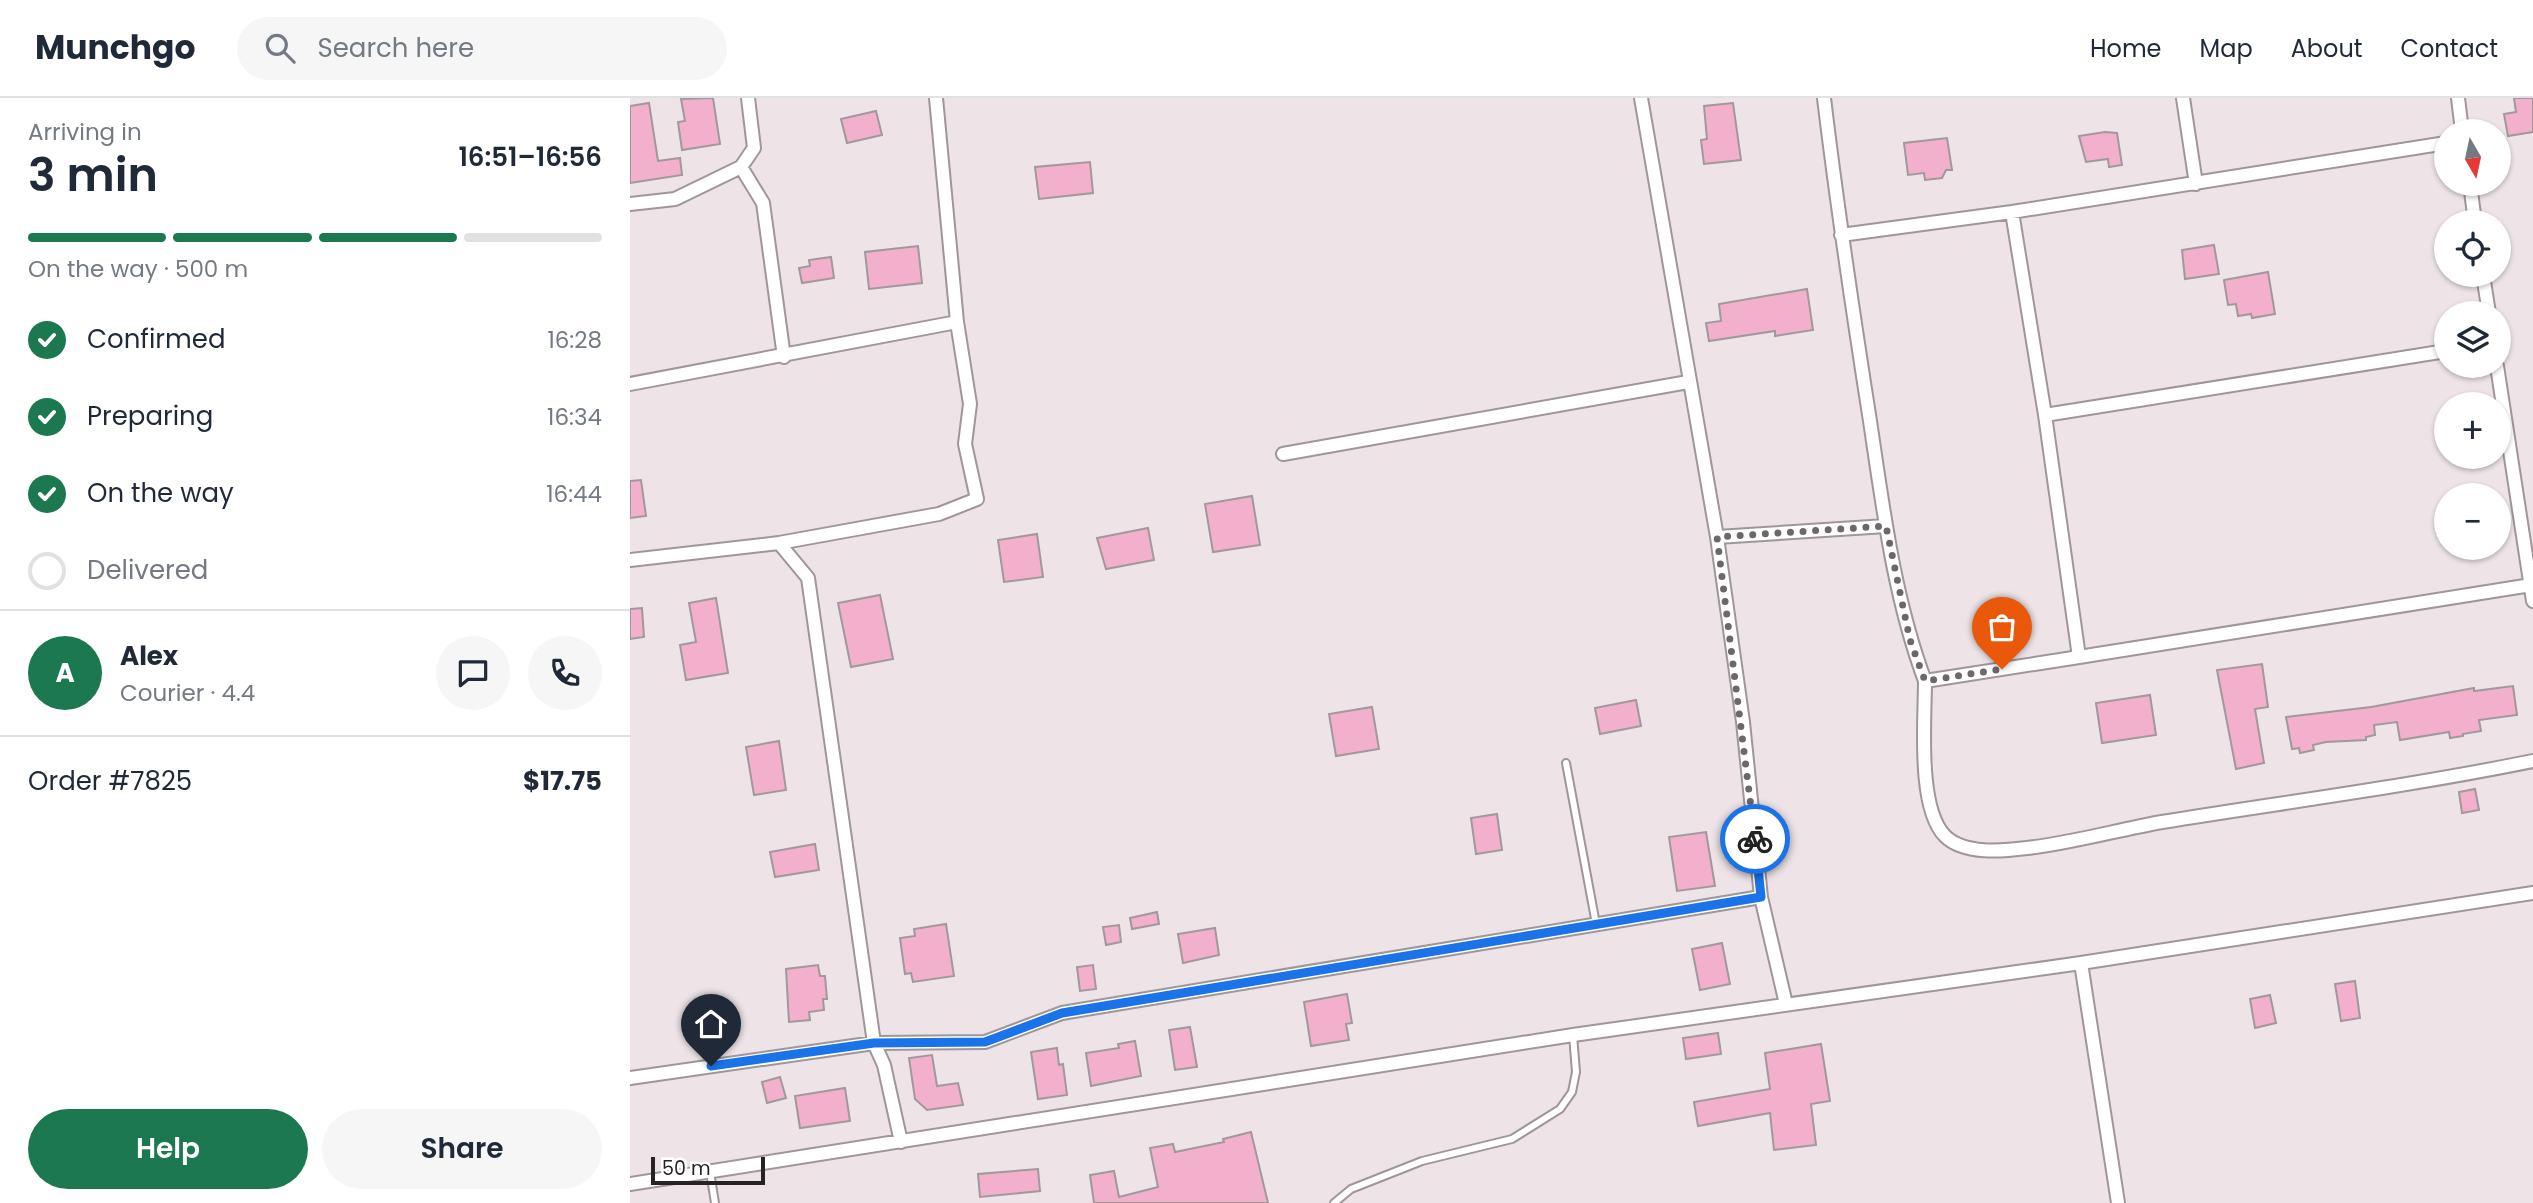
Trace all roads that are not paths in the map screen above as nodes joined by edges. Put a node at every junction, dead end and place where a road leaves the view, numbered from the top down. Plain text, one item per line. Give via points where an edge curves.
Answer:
1 (748, 98) edge
2 (936, 98) edge
3 (1641, 98) edge
4 (1824, 98) edge
5 (2183, 98) edge
6 (2458, 98) edge
7 (2461, 119) edge
8 (2434, 145) edge
9 (741, 167) junction
10 (2196, 184) junction
11 (630, 204) edge
12 (2012, 212) junction
13 (1841, 235) junction
14 (957, 321) junction
15 (2434, 353) edge
16 (784, 357) junction
17 (2499, 378) edge
18 (1688, 382) junction
19 (630, 384) edge
20 (2045, 415) junction
21 (1283, 454) dead end
22 (1886, 526) junction
23 (1717, 537) junction
24 (779, 543) junction
25 (630, 560) edge
26 (2530, 585) junction
27 (2533, 601) edge
28 (2079, 657) junction
29 (1925, 681) junction
30 (2533, 761) edge
31 (1566, 763) dead end
32 (2533, 893) edge
33 (1761, 897) junction
34 (1596, 924) junction
35 (2081, 963) junction
36 (1786, 1004) junction
37 (1573, 1035) junction
38 (874, 1043) junction
39 (630, 1078) edge
40 (901, 1142) junction
41 (710, 1172) junction
42 (630, 1184) edge
43 (715, 1203) edge
44 (1334, 1203) edge
45 (2118, 1203) edge

1 - 9 street via 754,148
2 - 14 street
3 - 18 street
4 - 13 street
5 - 10 street
6 - 7 street
8 - 10 street
9 - 11 street via 675,200
9 - 16 street via 763,204
10 - 12 street
12 - 13 street
12 - 20 street
13 - 22 street
14 - 16 street
14 - 24 street via 970,404 965,444 977,499 939,514
15 - 20 street
16 - 19 street
17 - 26 street
18 - 21 street
18 - 23 street
20 - 28 street
22 - 23 street
22 - 29 street via 1910,640
23 - 33 street
24 - 25 street
24 - 38 street via 807,578
26 - 27 street
26 - 28 street
28 - 29 street
29 - 30 street via 1924,744 1931,810 1946,837 1974,849 2026,848
31 - 34 lane
32 - 35 street
33 - 34 street
33 - 36 street
34 - 38 street via 1062,1013 985,1042
35 - 36 street
35 - 45 street
36 - 37 street
37 - 40 street
37 - 44 lane via 1576,1072 1572,1092 1560,1109 1512,1139 1422,1161 1351,1189
38 - 39 street
38 - 40 street via 884,1065
40 - 41 street
41 - 42 street
41 - 43 lane

